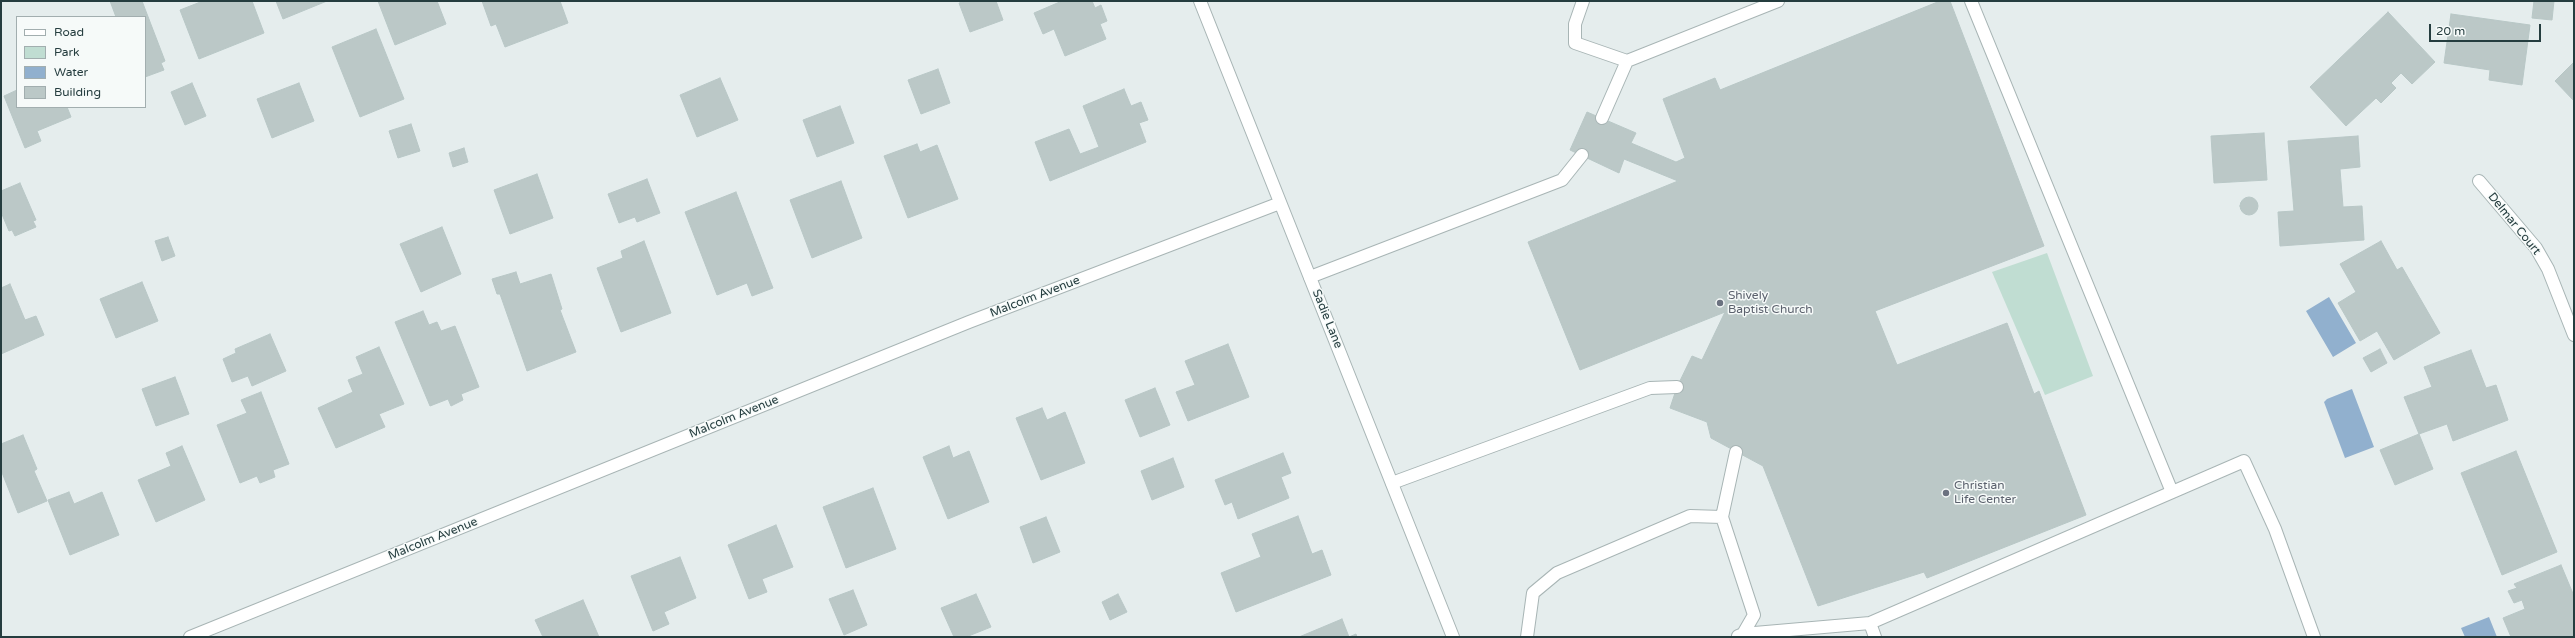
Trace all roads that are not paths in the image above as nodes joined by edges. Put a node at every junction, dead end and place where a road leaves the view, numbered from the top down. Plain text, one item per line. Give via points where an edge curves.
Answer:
1 (1200, 1) edge
2 (1583, 1) edge
3 (1778, 1) edge
4 (1971, 1) edge
5 (1627, 61) junction
6 (1602, 118) dead end
7 (1582, 155) dead end
8 (2479, 181) dead end
9 (1280, 203) junction
10 (1310, 277) junction
11 (2574, 335) edge
12 (1677, 387) dead end
13 (1736, 452) dead end
14 (1392, 483) junction
15 (2172, 492) junction
16 (1722, 518) junction
17 (1870, 623) junction
18 (1739, 636) edge
19 (190, 637) edge
20 (1453, 637) edge
21 (1527, 637) edge
22 (1875, 637) edge
23 (2314, 637) edge

1 - 9 street, Sadie Lane
2 - 5 street via 1575,24 1575,43
3 - 5 street
4 - 15 street
5 - 6 street
7 - 10 street via 1562,180
8 - 11 street, Delmar Court via 2536,248 2548,269
9 - 10 street, Sadie Lane
9 - 19 street, Malcolm Avenue via 969,322
10 - 14 street, Sadie Lane
12 - 14 street via 1650,388
13 - 16 street
14 - 20 street, Sadie Lane
15 - 17 street
15 - 23 street via 2244,461 2275,529
16 - 18 street via 1754,615
16 - 21 street via 1690,516 1557,573 1533,593
17 - 18 street
17 - 22 street

